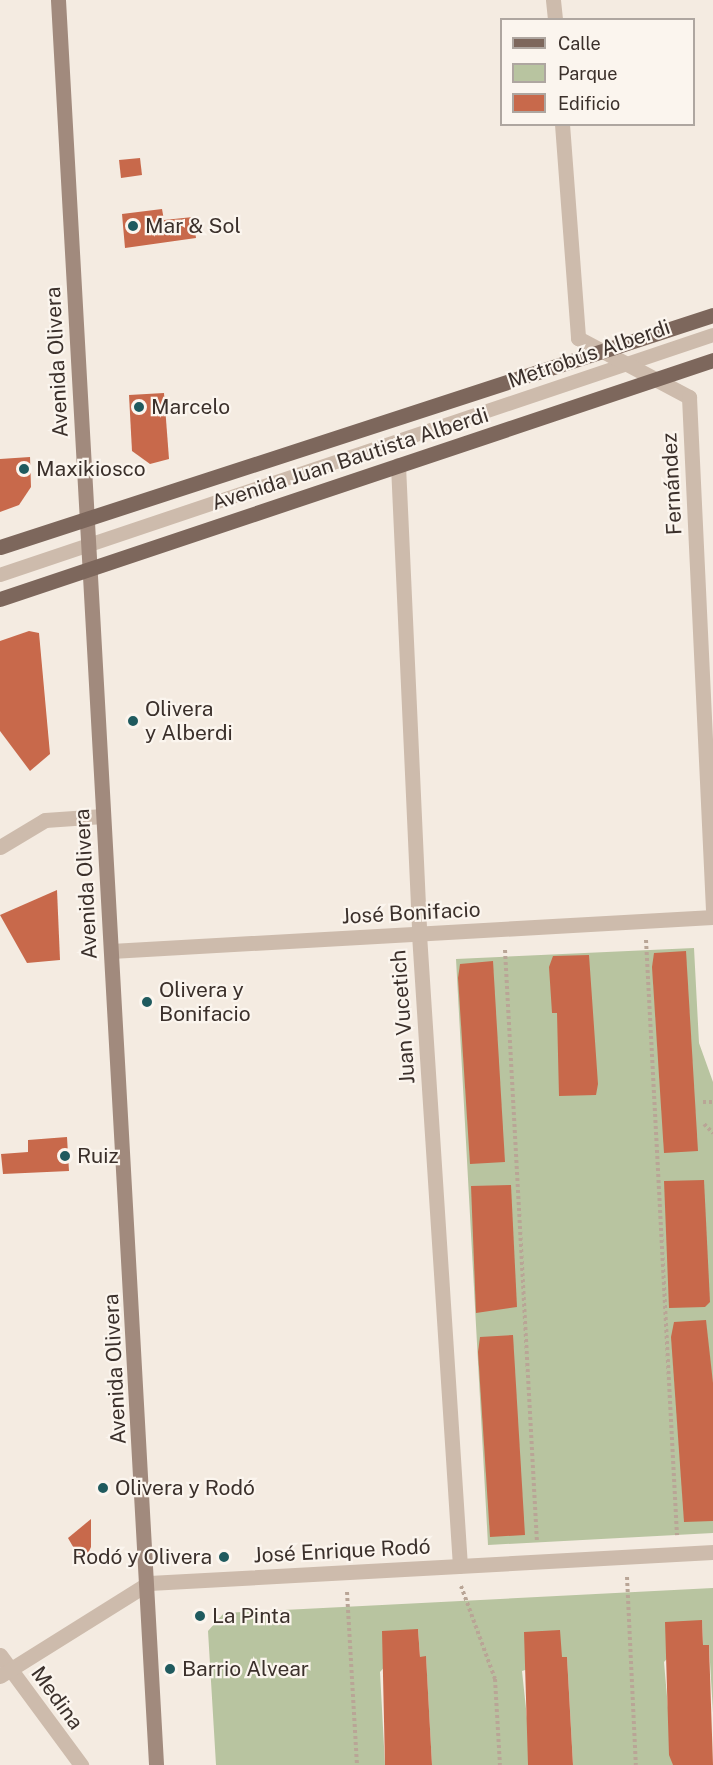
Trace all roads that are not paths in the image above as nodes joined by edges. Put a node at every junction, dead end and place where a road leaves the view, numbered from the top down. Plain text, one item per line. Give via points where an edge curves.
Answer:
1 (58, 0) edge
2 (553, 0) edge
3 (555, 18) edge
4 (562, 126) edge
5 (713, 315) edge
6 (713, 335) edge
7 (604, 352) junction
8 (713, 360) edge
9 (626, 363) junction
10 (655, 379) junction
11 (398, 465) junction
12 (87, 518) junction
13 (88, 545) junction
14 (0, 547) edge
15 (90, 568) junction
16 (0, 575) edge
17 (0, 598) edge
18 (103, 816) junction
19 (0, 847) edge
20 (713, 909) edge
21 (713, 917) edge
22 (419, 934) junction
23 (111, 951) junction
24 (713, 1552) edge
25 (460, 1571) junction
26 (149, 1583) junction
27 (0, 1655) edge
28 (5, 1673) edge
29 (81, 1765) edge
30 (156, 1765) edge

1 - 12 main road, Avenida Olivera
2 - 3 street
4 - 7 street, Fernández via 578,338
5 - 7 main road, Avenida Juan Bautista Alberdi
6 - 9 lane, Metrobús Alberdi
7 - 9 street, Fernández
7 - 12 main road, Avenida Juan Bautista Alberdi
8 - 10 main road, Avenida Juan Bautista Alberdi
9 - 10 street, Fernández
9 - 13 lane, Metrobús Alberdi
10 - 11 main road, Avenida Juan Bautista Alberdi
10 - 20 street, Fernández via 689,397
11 - 15 main road, Avenida Juan Bautista Alberdi
11 - 22 street, Juan Vucetich
12 - 13 main road, Avenida Olivera
12 - 14 main road, Avenida Juan Bautista Alberdi
13 - 15 main road, Avenida Olivera
13 - 16 lane, Metrobús Alberdi
15 - 17 main road, Avenida Juan Bautista Alberdi
15 - 18 main road, Avenida Olivera
18 - 19 street via 45,820
18 - 23 main road, Avenida Olivera
21 - 22 street, José Bonifacio
22 - 23 street, José Bonifacio
22 - 25 street, Juan Vucetich
23 - 26 main road, Avenida Olivera
24 - 25 street, José Enrique Rodó
25 - 26 street, José Enrique Rodó
26 - 28 street, José Enrique Rodó
26 - 30 main road, Avenida Olivera
27 - 28 street, Medina
28 - 29 street, Medina

